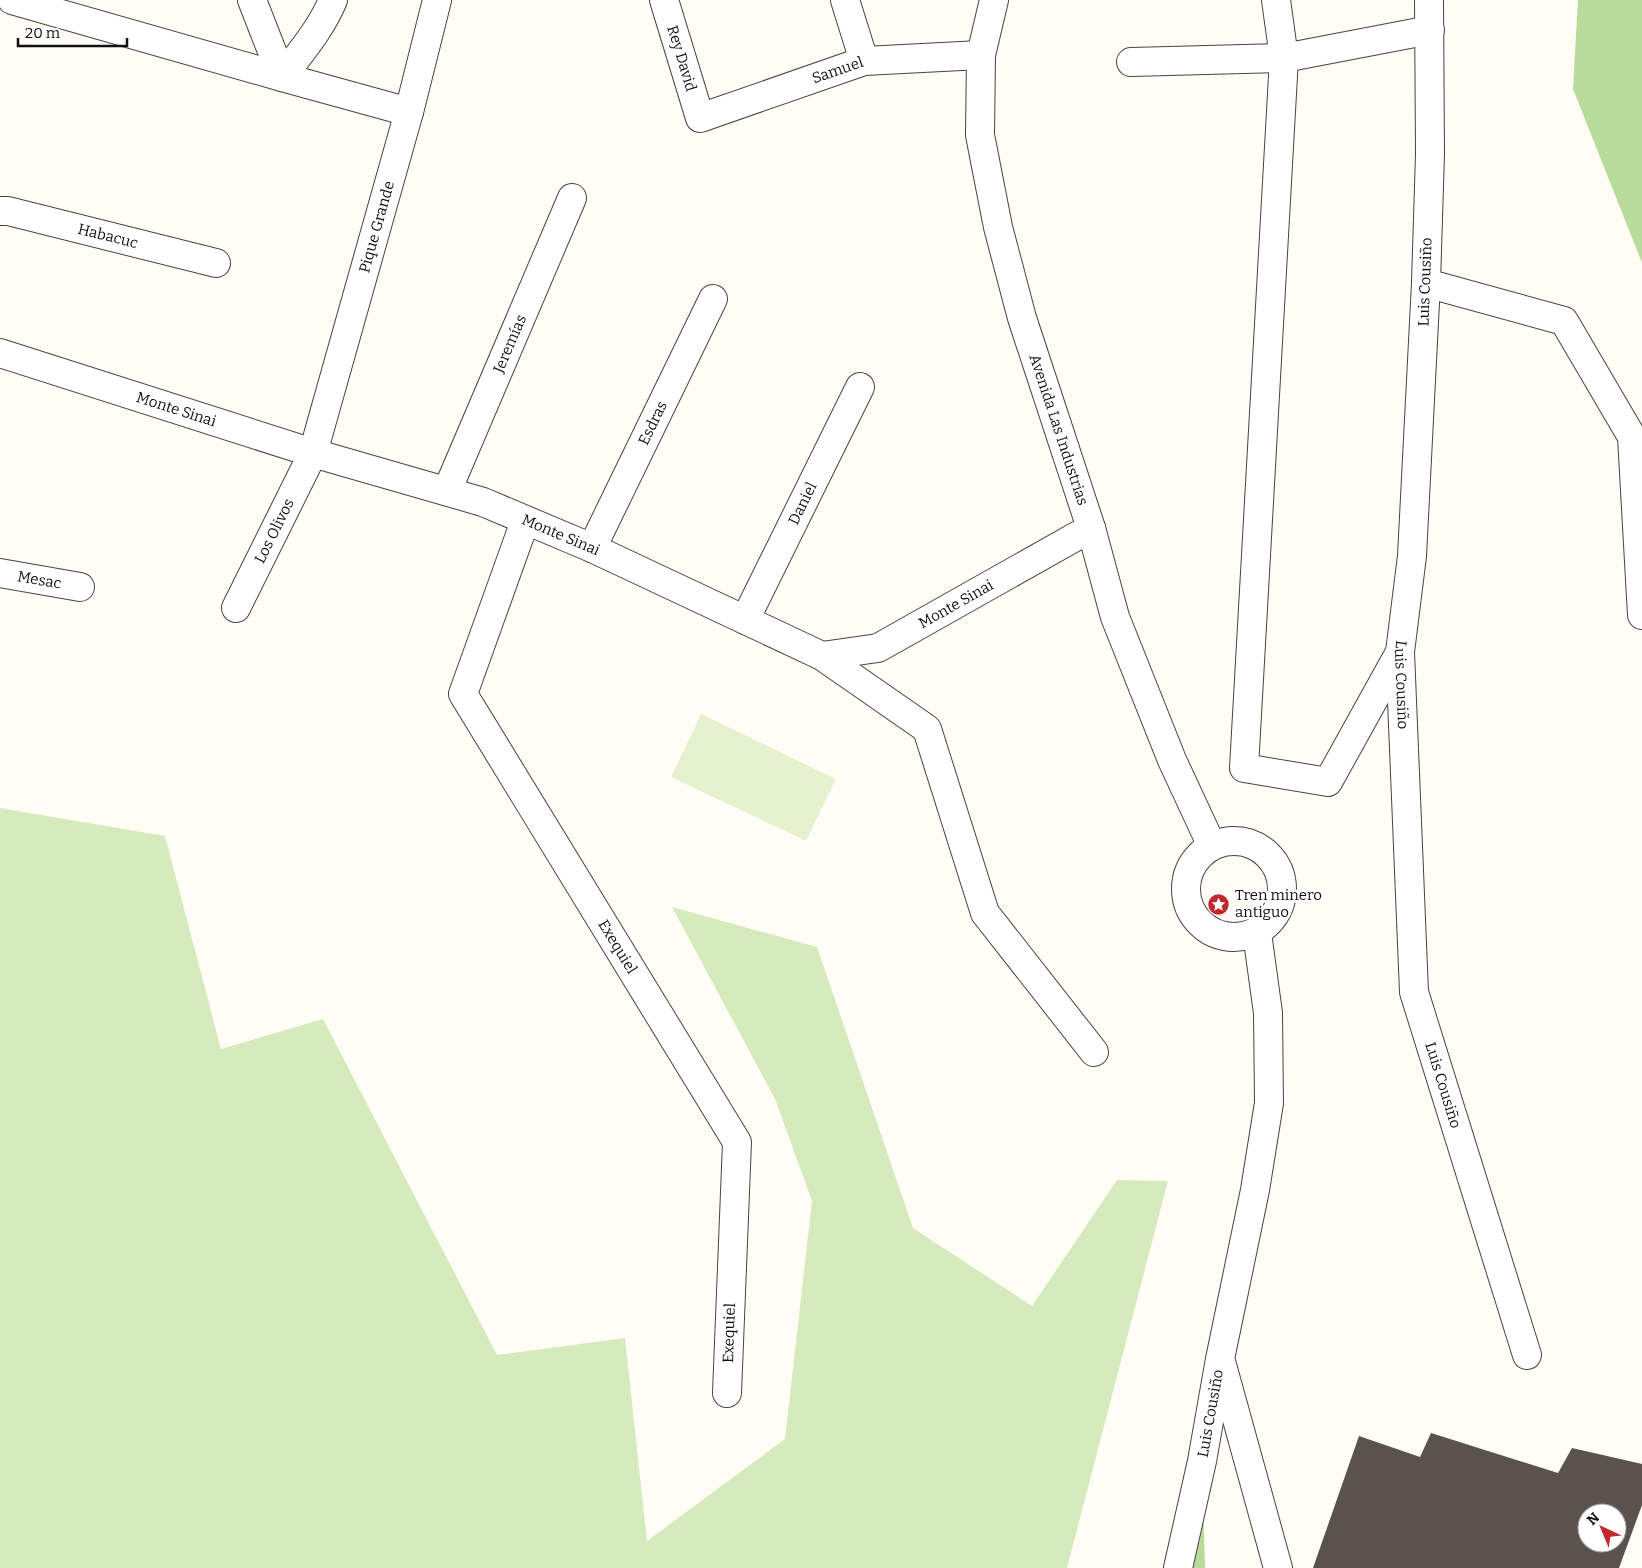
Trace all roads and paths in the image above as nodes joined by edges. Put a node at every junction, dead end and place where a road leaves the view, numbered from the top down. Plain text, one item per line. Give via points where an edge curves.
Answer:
1 (12, 0) edge
2 (252, 0) edge
3 (333, 0) edge
4 (437, 0) edge
5 (664, 0) edge
6 (846, 0) edge
7 (994, 0) edge
8 (1276, 0) edge
9 (1429, 0) edge
10 (1430, 30) junction
11 (981, 55) junction
12 (1284, 58) junction
13 (864, 61) junction
14 (1131, 62) dead end
15 (282, 77) junction
16 (408, 112) junction
17 (700, 118) joint
18 (572, 198) dead end
19 (0, 211) edge
20 (216, 264) dead end
21 (1426, 283) junction
22 (713, 299) dead end
23 (0, 353) edge
24 (860, 387) dead end
25 (313, 453) junction
26 (447, 491) junction
27 (525, 520) junction
28 (1091, 528) junction
29 (592, 548) junction
30 (0, 572) edge
31 (80, 587) dead end
32 (236, 608) dead end
33 (1642, 615) edge
34 (745, 620) junction
35 (1400, 652) junction
36 (822, 656) junction
37 (1211, 844) junction
38 (1257, 933) junction
39 (1094, 1052) dead end
40 (1527, 1355) dead end
41 (1220, 1359) junction
42 (727, 1393) dead end
43 (1178, 1568) edge
44 (1278, 1568) edge

1 - 15 street
2 - 15 street
3 - 15 street via 318,28
4 - 16 street, Pique Grande
5 - 17 street, Rey David
6 - 13 street
7 - 11 street, Avenida Las Industrias
8 - 12 street
9 - 10 street, Luis Cousiño
10 - 12 street
10 - 21 street, Luis Cousiño
11 - 13 street, Samuel
11 - 28 street, Avenida Las Industrias via 980,134 998,227 1022,318
12 - 14 street
12 - 35 street via 1244,768 1328,782
13 - 17 street, Samuel
15 - 16 street
16 - 25 street, Pique Grande
18 - 26 street, Jeremías
19 - 20 street, Habacuc
21 - 33 street via 1564,321 1632,437
21 - 35 street, Luis Cousiño via 1412,556
22 - 29 street, Esdras
23 - 25 street, Monte Sinai
24 - 34 street, Daniel
25 - 26 street, Monte Sinai
25 - 32 street, Los Olivos
26 - 27 street, Monte Sinai
27 - 29 street, Monte Sinai
27 - 42 street, Exequiel via 463,694 737,1142
28 - 36 street, Monte Sinai via 878,648
28 - 37 street, Avenida Las Industrias via 1115,617 1172,760
29 - 34 street, Monte Sinai
30 - 31 street, Mesac
34 - 36 street, Monte Sinai
35 - 40 street, Luis Cousiño via 1414,992
36 - 39 street via 927,729 985,913
37 - 38 street via 1242,839 1269,853 1283,881 1280,904 1278,911
37 - 38 street via 1189,866 1185,897 1199,924 1226,938
38 - 41 street, Luis Cousiño via 1268,1013 1269,1103 1255,1190
41 - 43 street, Luis Cousiño
41 - 44 street

